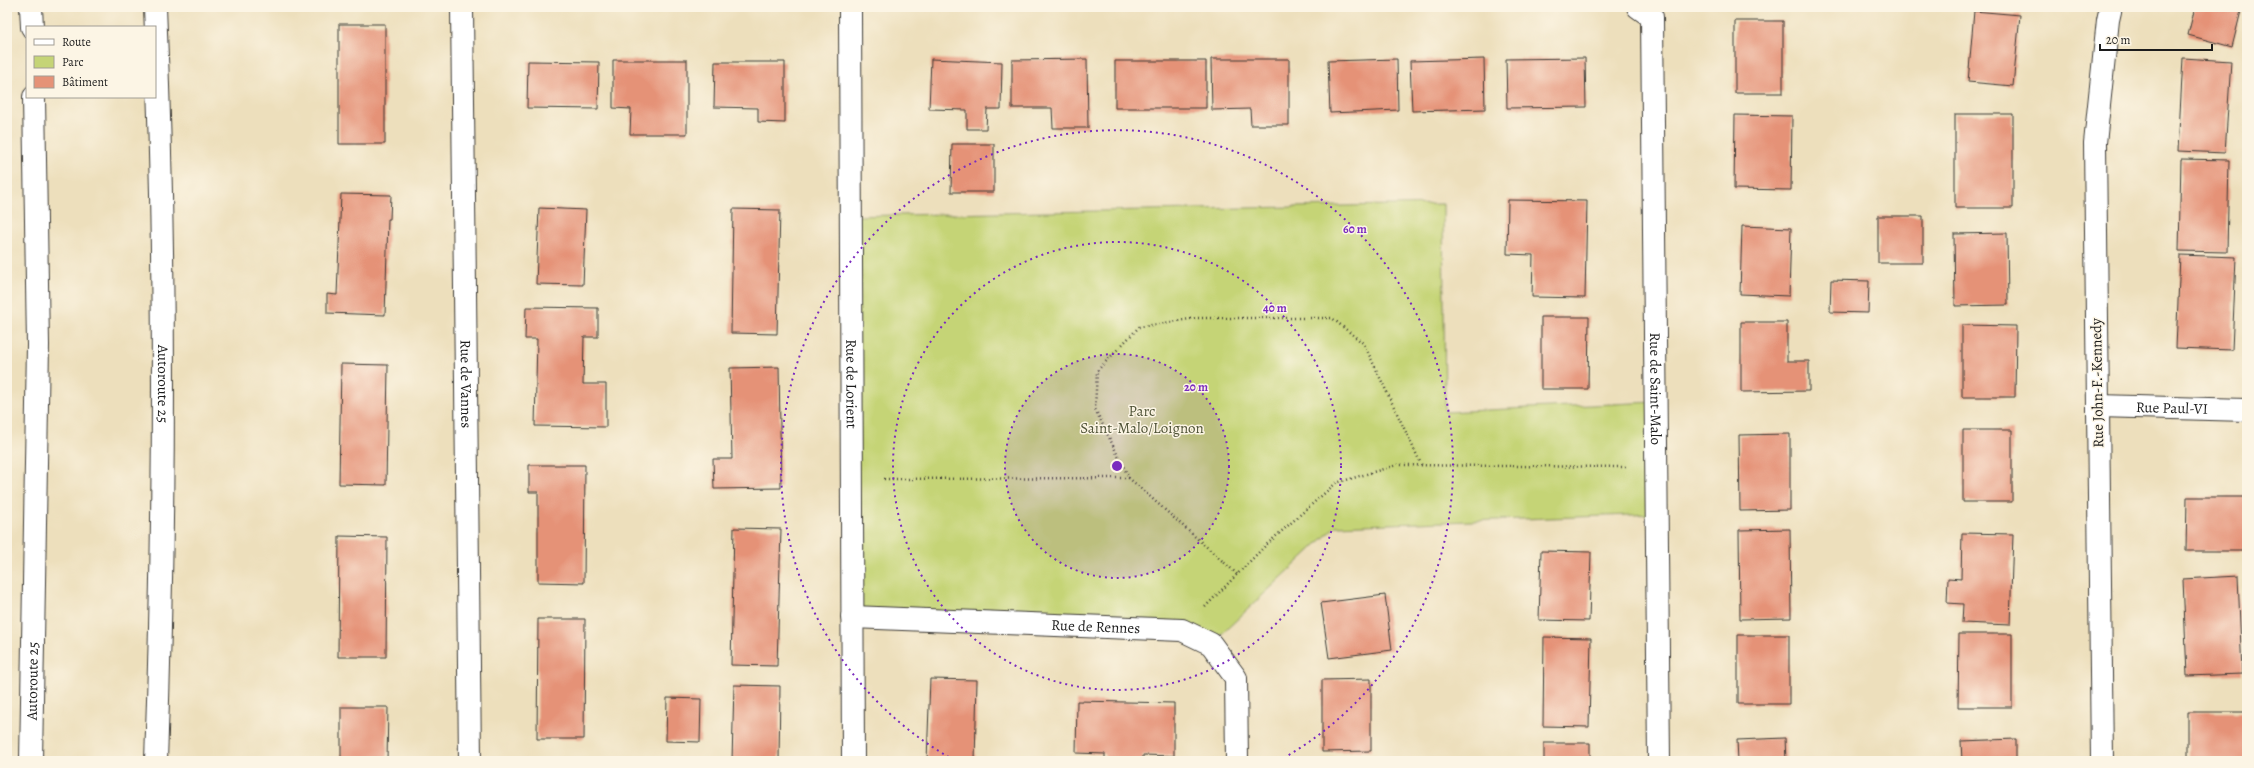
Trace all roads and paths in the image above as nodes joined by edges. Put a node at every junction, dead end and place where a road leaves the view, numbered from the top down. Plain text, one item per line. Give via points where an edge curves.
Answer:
1 (31, 7) edge
2 (155, 7) edge
3 (462, 7) edge
4 (850, 7) edge
5 (2111, 7) edge
6 (1645, 12) edge
7 (32, 26) edge
8 (156, 26) edge
9 (156, 32) edge
10 (34, 98) edge
11 (2098, 406) junction
12 (2247, 410) edge
13 (1422, 466) junction
14 (1656, 467) junction
15 (1129, 478) junction
16 (852, 479) junction
17 (1237, 574) junction
18 (852, 617) junction
19 (1182, 630) junction
20 (31, 761) edge
21 (156, 761) edge
22 (470, 761) edge
23 (853, 761) edge
24 (1237, 761) edge
25 (1659, 761) edge
26 (2102, 761) edge

1 - 7 main road
2 - 8 main road, Autoroute 25
3 - 22 main road, Rue de Vannes
4 - 16 main road, Rue de Lorient
5 - 11 main road, Rue John-F.-Kennedy via 2095,143
6 - 14 main road, Rue de Saint-Malo
9 - 21 main road, Autoroute 25 via 164,360
10 - 20 main road, Autoroute 25 via 38,360
11 - 12 main road, Rue Paul-VI
11 - 26 main road, Rue John-F.-Kennedy
13 - 14 path
13 - 15 path via 1364,344 1332,318 1196,318 1139,327 1097,371 1095,409
13 - 17 path via 1397,465 1336,483
14 - 25 main road, Rue de Saint-Malo
15 - 16 path
15 - 17 path
16 - 18 main road, Rue de Lorient
17 - 19 path
18 - 19 main road, Rue de Rennes
18 - 23 main road, Rue de Lorient
19 - 24 main road, Rue de Rennes via 1211,644 1236,678

